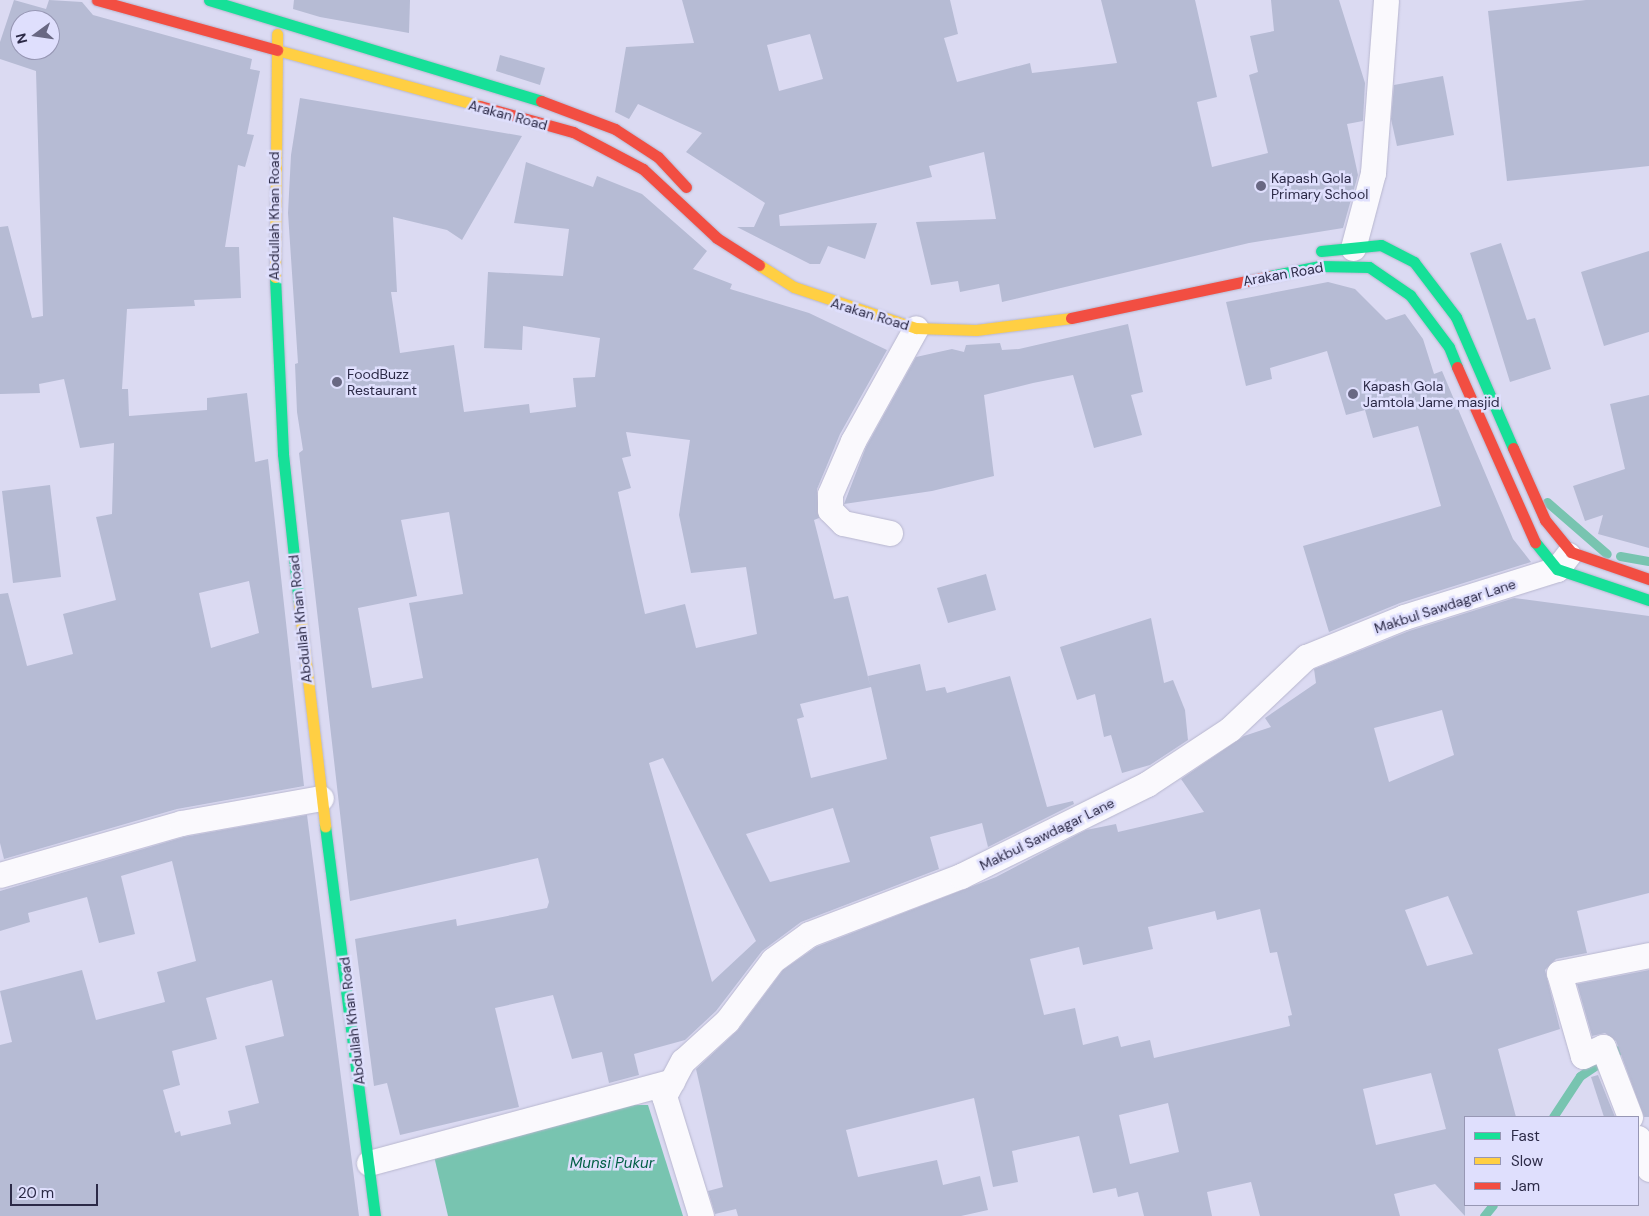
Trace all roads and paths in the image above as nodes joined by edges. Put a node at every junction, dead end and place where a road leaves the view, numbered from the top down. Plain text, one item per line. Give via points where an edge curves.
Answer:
1 (96, 0) edge
2 (210, 0) edge
3 (1386, 0) edge
4 (277, 19) junction
5 (276, 50) junction
6 (704, 207) dead end
7 (1353, 248) junction
8 (1311, 253) dead end
9 (1275, 261) dead end
10 (838, 287) dead end
11 (873, 299) dead end
12 (939, 315) dead end
13 (916, 328) junction
14 (890, 533) dead end
15 (1564, 561) junction
16 (1649, 579) edge
17 (1649, 600) edge
18 (321, 798) junction
19 (0, 874) edge
20 (1649, 956) edge
21 (672, 1081) junction
22 (1630, 1116) edge
23 (1639, 1141) edge
24 (369, 1163) junction
25 (1649, 1170) edge
26 (375, 1216) edge
27 (702, 1216) edge

1 - 5 main road, Arakan Road
2 - 4 main road, Arakan Road
3 - 7 street via 1373,173
4 - 5 main road, Abdullah Khan Road
4 - 6 main road, Arakan Road via 570,110 615,129 658,156
5 - 13 main road, Arakan Road via 573,132 643,169 718,238 794,288
5 - 18 main road, Abdullah Khan Road via 272,213 276,368
7 - 8 main road, Arakan Road
7 - 15 main road, Arakan Road via 1381,245 1414,262 1456,317
9 - 12 main road, Arakan Road via 1017,315 968,320
10 - 11 main road, Arakan Road
13 - 14 street via 852,441 830,494 830,510 843,523
13 - 15 main road, Arakan Road via 976,330 1045,323 1320,266 1369,267 1410,295 1449,347 1527,533
15 - 16 main road
15 - 17 main road
15 - 21 street, Makbul Sawdagar Lane via 1404,617 1306,657 1230,729 1148,784 961,876 809,934 773,960 726,1020 683,1062
18 - 19 street via 181,823
18 - 24 main road, Abdullah Khan Road
20 - 22 street via 1559,973 1583,1056 1603,1047
21 - 24 street
21 - 27 street, Makbul Sawdagar Lane via 664,1096
23 - 25 street
24 - 26 main road, Abdullah Khan Road

